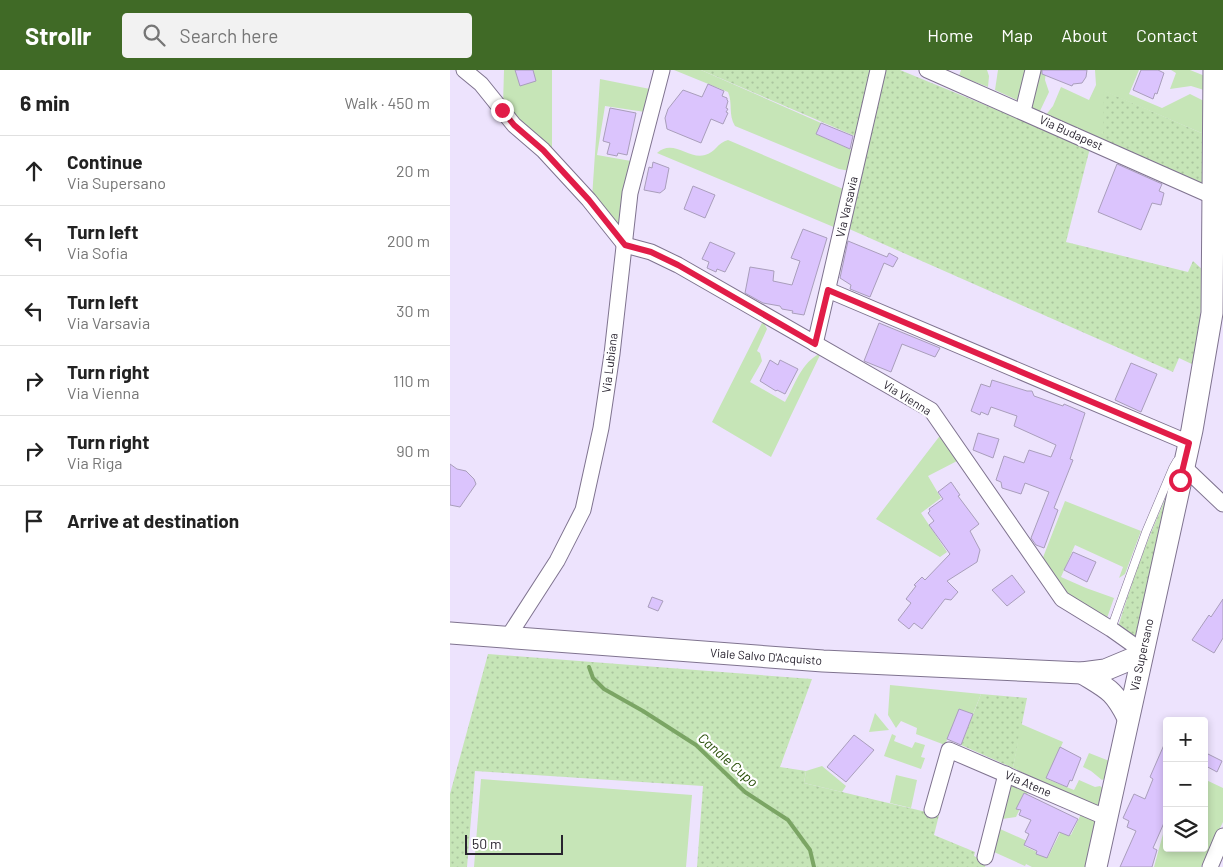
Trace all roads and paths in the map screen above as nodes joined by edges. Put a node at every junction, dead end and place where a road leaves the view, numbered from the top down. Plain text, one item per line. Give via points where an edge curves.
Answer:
1 (464, 70) edge
2 (662, 70) edge
3 (878, 70) edge
4 (927, 70) edge
5 (1033, 70) edge
6 (1214, 70) edge
7 (1023, 111) junction
8 (1214, 197) junction
9 (625, 245) junction
10 (828, 290) junction
11 (1218, 310) edge
12 (815, 344) junction
13 (1189, 443) junction
14 (1183, 466) junction
15 (1223, 504) edge
16 (1111, 629) junction
17 (450, 633) edge
18 (508, 637) junction
19 (1142, 653) junction
20 (1082, 673) junction
21 (1128, 718) junction
22 (1006, 774) junction
23 (932, 810) dead end
24 (1107, 818) junction
25 (1223, 836) edge
26 (985, 857) dead end
27 (1096, 867) edge
28 (1210, 867) edge

1 - 9 street via 481,84 514,125 543,150 589,200
2 - 9 street, Via Lubiana via 630,193
3 - 10 street, Via Varsavia
4 - 7 street, Via Budapest
5 - 7 street
6 - 8 street, Via Supersano
7 - 8 street, Via Budapest
8 - 11 street, Via Supersano
9 - 12 street, Via Vienna via 651,252 678,265
9 - 18 street, Via Lubiana via 601,428 583,510 557,561
10 - 12 street, Via Varsavia
10 - 13 street
11 - 13 street, Via Supersano
12 - 16 street, Via Vienna via 931,410 1062,599
13 - 14 street, Via Supersano
13 - 16 lane, Via Supersano via 1173,468 1146,532
14 - 15 street
14 - 19 street, Via Supersano
16 - 19 street, Via Vienna
17 - 18 street, Viale Salvo D'Acquisto
18 - 20 street, Viale Salvo D'Acquisto via 823,661
19 - 20 street, Viale Salvo D'Acquisto via 1105,670
19 - 21 street, Via Supersano
20 - 21 street, Viale Salvo D'Acquisto via 1110,690
21 - 24 street, Via Supersano
22 - 23 street, Via Atene via 949,750
22 - 24 street, Via Atene
22 - 26 street
24 - 27 street, Via Supersano
25 - 28 street

